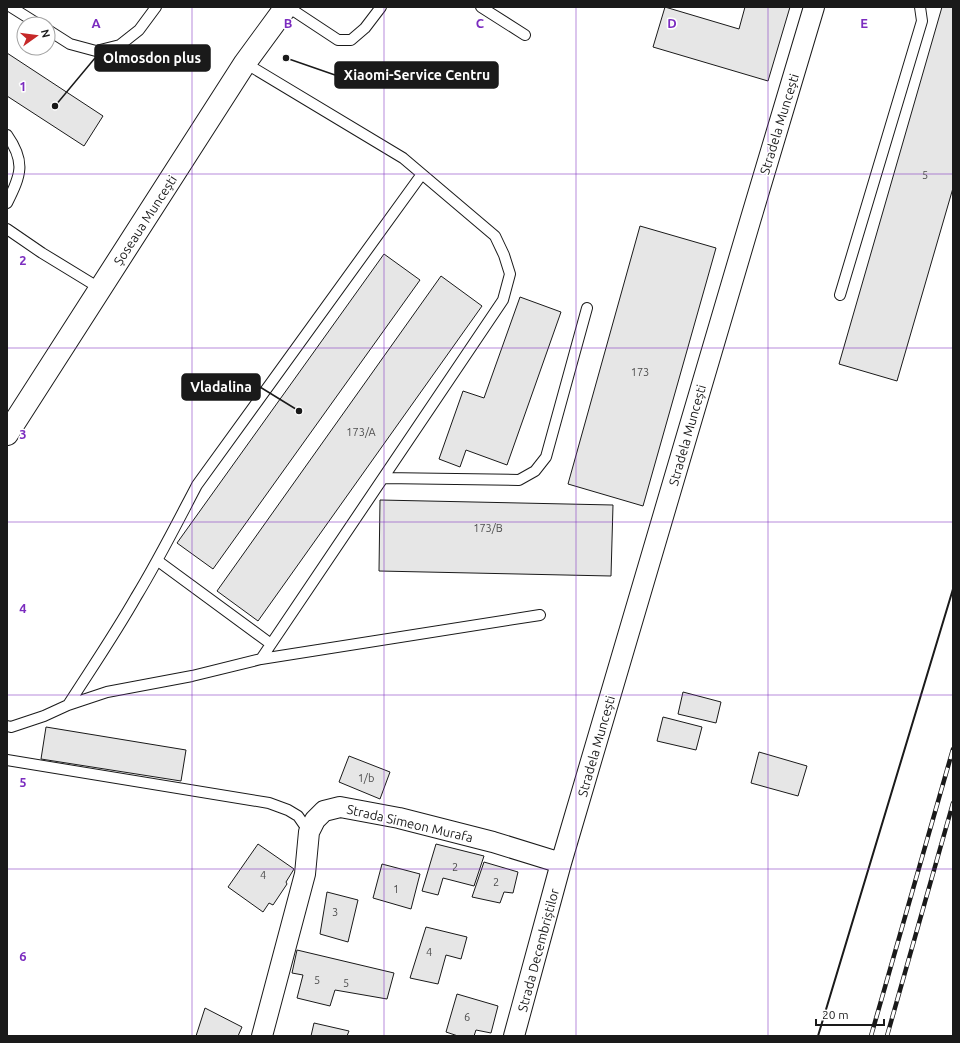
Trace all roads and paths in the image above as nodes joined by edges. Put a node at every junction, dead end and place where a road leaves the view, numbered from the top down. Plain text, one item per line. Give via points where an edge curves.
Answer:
1 (11, 7) edge
2 (156, 7) edge
3 (287, 7) edge
4 (381, 7) edge
5 (481, 7) edge
6 (814, 7) edge
7 (920, 7) edge
8 (25, 16) edge
9 (56, 35) edge
10 (525, 35) dead end
11 (245, 63) junction
12 (7, 135) edge
13 (422, 174) junction
14 (7, 203) edge
15 (7, 229) edge
16 (101, 289) junction
17 (840, 295) dead end
18 (587, 308) dead end
19 (7, 434) edge
20 (383, 478) junction
21 (158, 560) junction
22 (540, 615) dead end
23 (271, 644) junction
24 (261, 659) junction
25 (68, 705) junction
26 (7, 726) edge
27 (7, 760) edge
28 (309, 832) junction
29 (561, 863) junction
30 (262, 1036) edge
31 (514, 1036) edge

1 - 8 lane
2 - 9 lane via 139,30 120,45 96,51 70,44
3 - 4 lane via 338,40 351,40 365,28
3 - 11 main road, Șoseaua Muncești
5 - 10 lane
6 - 29 street, Stradela Muncești
7 - 17 lane via 922,21
11 - 13 lane via 403,158
11 - 16 main road, Șoseaua Muncești
12 - 14 lane via 16,147 20,163 18,180
13 - 20 lane via 495,236 510,274 503,300
13 - 21 lane via 197,485
15 - 16 lane
16 - 19 main road, Șoseaua Muncești
18 - 20 lane via 546,458 535,471 519,480
20 - 23 lane
21 - 23 lane
21 - 25 lane
22 - 24 lane
23 - 24 lane
24 - 25 lane via 192,676 107,692
25 - 26 lane via 44,716 11,727
27 - 28 lane via 269,803 298,816
28 - 29 street, Strada Simeon Murafa via 324,811 340,806 486,840
28 - 30 street, Strada Simeon Murafa via 304,874
29 - 31 street, Strada Decembriștilor

